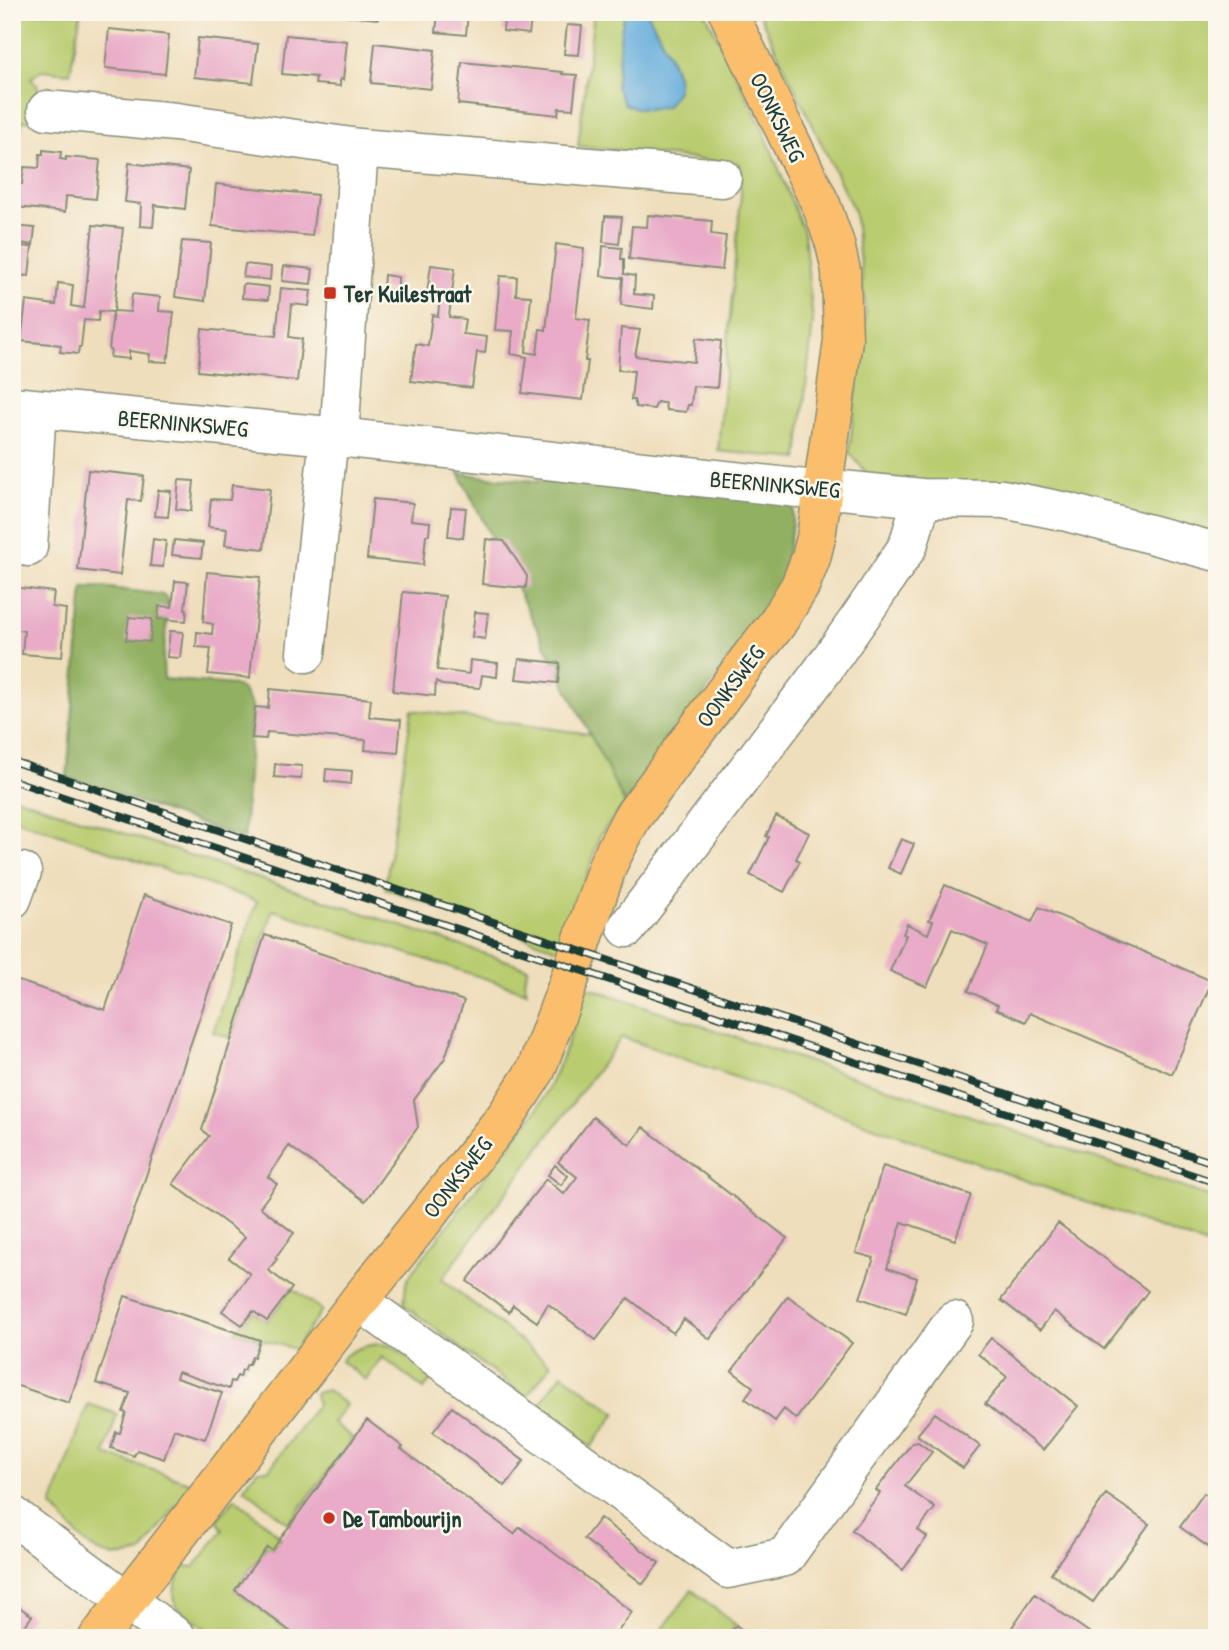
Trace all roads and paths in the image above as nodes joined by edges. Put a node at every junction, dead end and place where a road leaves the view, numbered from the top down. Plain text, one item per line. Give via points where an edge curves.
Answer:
1 (728, 12) edge
2 (47, 110) dead end
3 (359, 148) junction
4 (722, 178) dead end
5 (25, 407) edge
6 (334, 437) junction
7 (824, 491) junction
8 (922, 498) junction
9 (28, 547) dead end
10 (1217, 552) edge
11 (306, 653) dead end
12 (627, 928) dead end
13 (359, 1301) junction
14 (954, 1321) dead end
15 (12, 1515) edge
16 (127, 1600) junction
17 (98, 1638) edge
18 (177, 1638) edge

1 - 7 main road, OONKSWEG via 822,207 841,271 843,340
2 - 3 street via 176,122
3 - 4 street
3 - 6 street
5 - 6 street, BEERNINKSWEG
5 - 9 street, BEERNINKSWEG
6 - 7 street, BEERNINKSWEG
6 - 11 street
7 - 8 street, BEERNINKSWEG
7 - 13 main road, OONKSWEG via 814,548 800,586 631,819 608,864 536,1070 506,1116
8 - 10 street, BEERNINKSWEG via 1003,499
8 - 12 street via 908,546 872,600
13 - 14 street via 728,1569 785,1557
13 - 16 main road, OONKSWEG
15 - 16 street
16 - 17 main road, OONKSWEG
16 - 18 street

